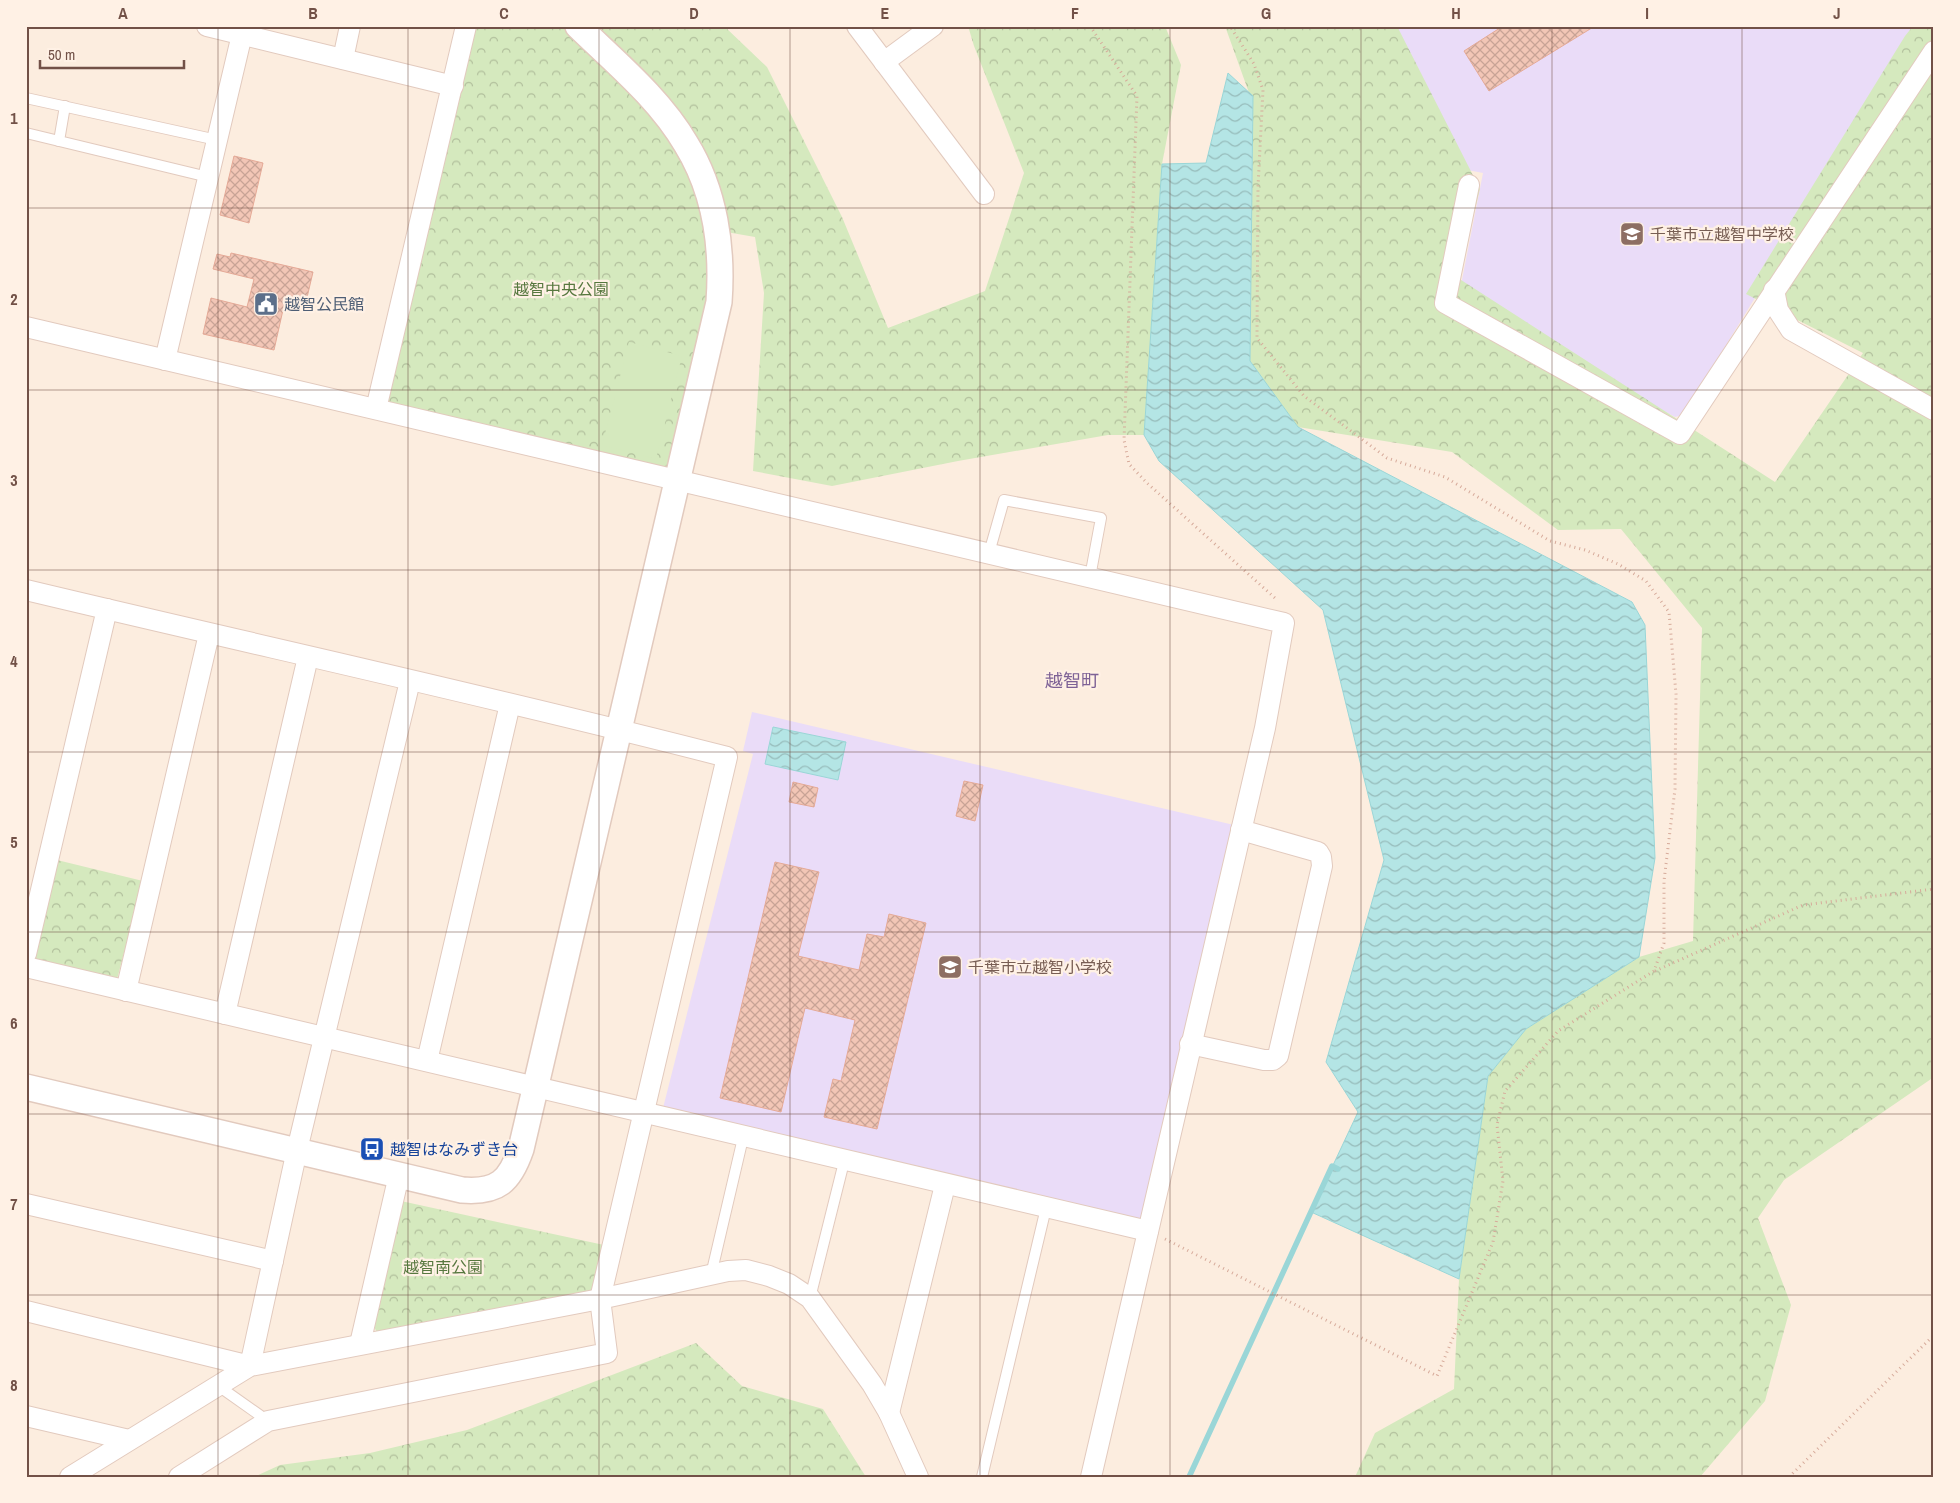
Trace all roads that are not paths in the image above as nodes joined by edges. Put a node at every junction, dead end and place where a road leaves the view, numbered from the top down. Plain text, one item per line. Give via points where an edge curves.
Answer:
1 (207, 26) edge
2 (350, 26) edge
3 (466, 26) edge
4 (578, 26) edge
5 (857, 26) edge
6 (933, 26) edge
7 (243, 30) edge
8 (1934, 52) edge
9 (343, 59) junction
10 (884, 62) junction
11 (452, 86) junction
12 (26, 98) edge
13 (65, 106) junction
14 (26, 133) edge
15 (59, 140) junction
16 (217, 140) junction
17 (208, 177) junction
18 (1469, 184) dead end
19 (984, 194) dead end
20 (1774, 290) junction
21 (26, 327) edge
22 (165, 360) junction
23 (376, 409) junction
24 (1934, 410) edge
25 (677, 480) junction
26 (989, 554) junction
27 (1090, 577) junction
28 (26, 590) edge
29 (107, 609) junction
30 (209, 634) junction
31 (308, 657) junction
32 (410, 681) junction
33 (510, 704) junction
34 (619, 729) junction
35 (1241, 830) junction
36 (26, 954) edge
37 (26, 967) edge
38 (126, 990) junction
39 (225, 1014) junction
40 (325, 1038) junction
41 (1190, 1044) junction
42 (427, 1061) junction
43 (26, 1087) edge
44 (535, 1087) junction
45 (643, 1112) junction
46 (743, 1138) junction
47 (297, 1150) junction
48 (844, 1162) junction
49 (399, 1174) junction
50 (945, 1185) junction
51 (26, 1204) edge
52 (1046, 1208) junction
53 (1148, 1231) junction
54 (273, 1261) junction
55 (711, 1275) junction
56 (810, 1298) junction
57 (600, 1299) junction
58 (26, 1311) edge
59 (360, 1344) junction
60 (250, 1366) junction
61 (217, 1385) junction
62 (889, 1413) junction
63 (26, 1416) edge
64 (268, 1421) junction
65 (129, 1440) junction
66 (70, 1477) edge
67 (179, 1477) edge
68 (918, 1477) edge
69 (982, 1477) edge
70 (1090, 1477) edge

1 - 7 street
2 - 9 street
3 - 11 street
4 - 25 street via 642,87 675,128 703,181 714,215 720,248 719,302
5 - 10 street
6 - 10 street
7 - 9 street
7 - 16 street
8 - 20 street
9 - 11 street
10 - 19 street
11 - 23 street
12 - 13 lane
13 - 15 lane
13 - 16 lane
14 - 15 lane
15 - 17 lane
16 - 17 street
17 - 22 street
18 - 20 street via 1445,303 1680,434
20 - 24 street via 1778,310 1791,330
21 - 22 street
22 - 23 street
23 - 25 street
25 - 26 street
25 - 34 street
26 - 27 street
26 - 27 lane via 1004,500 1101,518
27 - 35 street via 1284,623 1265,728
28 - 29 street
29 - 30 street
29 - 36 street
30 - 31 street
30 - 38 street
31 - 32 street
31 - 39 street
32 - 33 street
32 - 40 street
33 - 34 street
33 - 42 street
34 - 44 street
34 - 45 street via 727,757
35 - 41 street
35 - 41 street via 1318,852 1321,858 1322,866 1283,1037 1278,1056 1272,1060
37 - 38 street
38 - 39 street
39 - 40 street
40 - 42 street
40 - 47 street
41 - 53 street
42 - 44 street
43 - 47 street
44 - 45 street
44 - 49 street via 515,1165 507,1178 493,1187 479,1192 462,1190
45 - 46 street
45 - 57 street
46 - 48 street
46 - 55 lane
47 - 49 street
47 - 54 street
48 - 50 street
48 - 56 lane
49 - 59 street
50 - 52 street
50 - 62 street
51 - 54 street
52 - 53 street
52 - 69 lane
53 - 70 street
54 - 60 street
55 - 56 street via 746,1270 789,1284
55 - 57 street
56 - 62 street
57 - 59 street
57 - 64 street via 607,1353
58 - 60 street
59 - 60 street
60 - 61 street
61 - 64 lane
61 - 65 street
62 - 68 street
63 - 65 street
64 - 67 street
65 - 66 street

